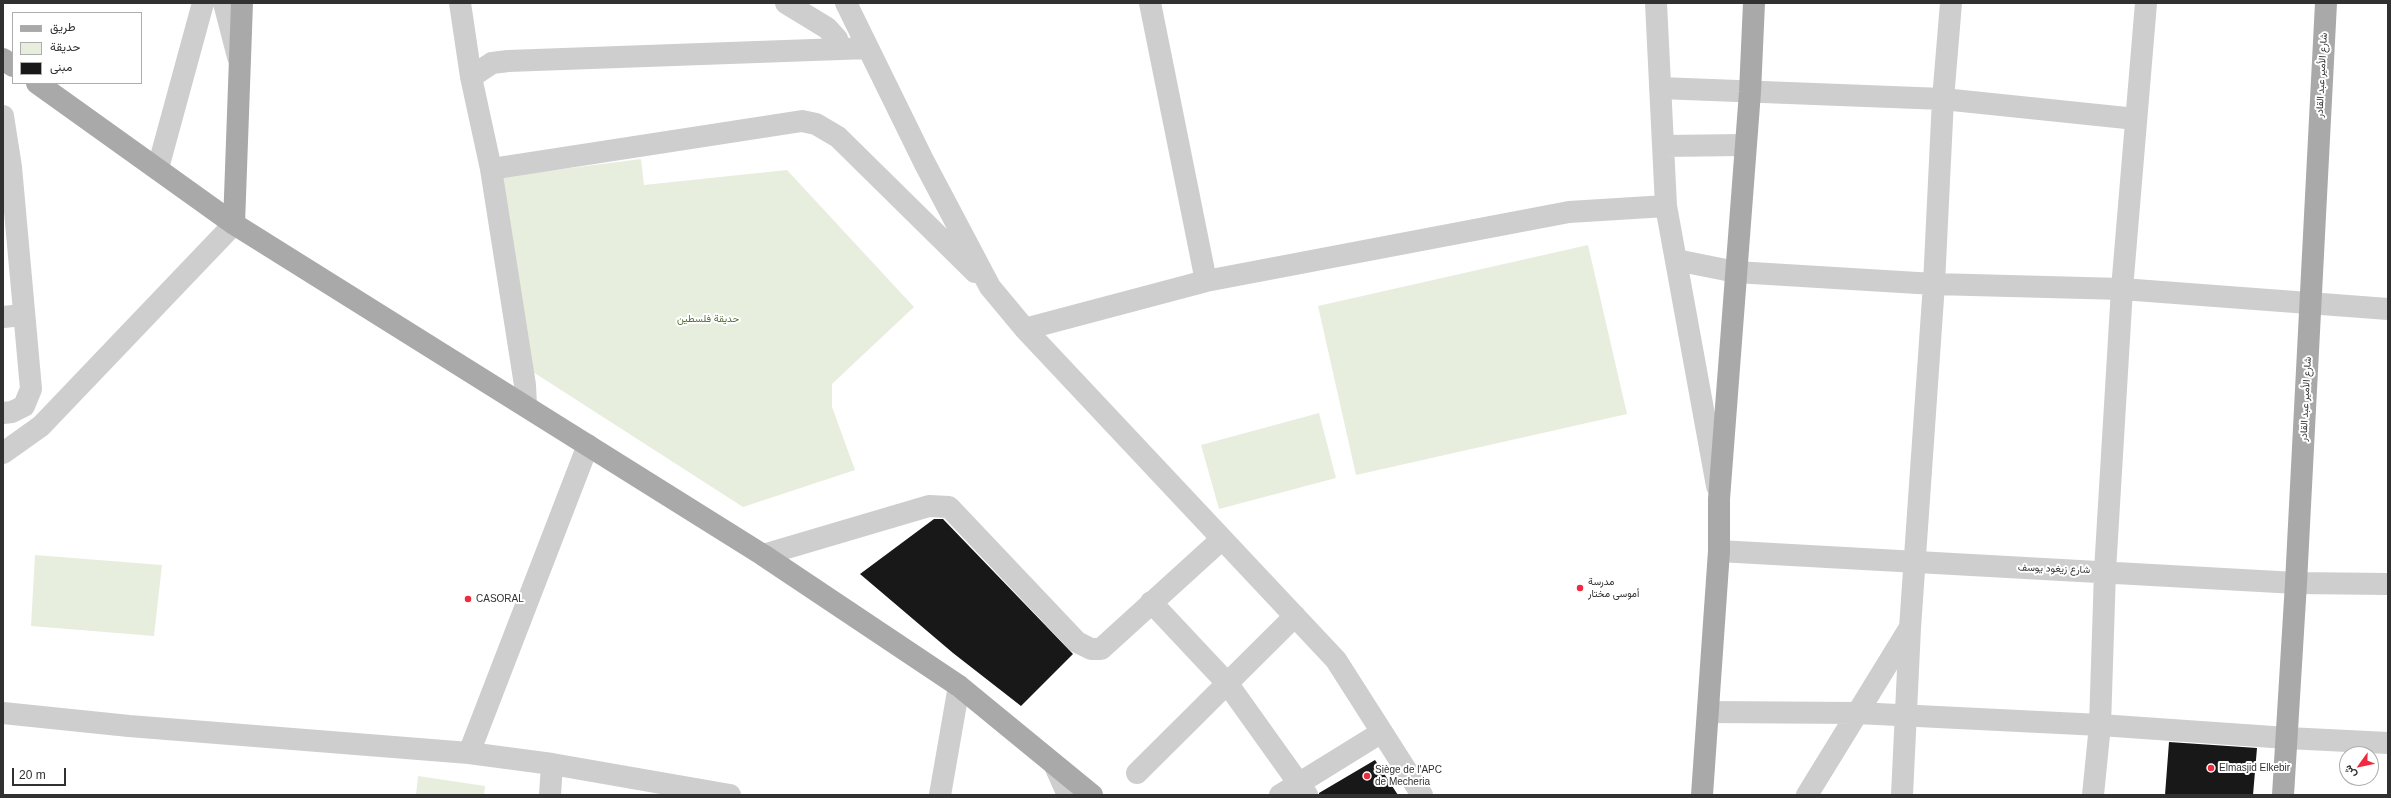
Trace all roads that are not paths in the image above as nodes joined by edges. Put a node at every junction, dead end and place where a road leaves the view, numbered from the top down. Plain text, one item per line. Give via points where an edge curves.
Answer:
1 (203, 3) edge
2 (224, 3) edge
3 (242, 3) edge
4 (460, 3) edge
5 (786, 3) edge
6 (846, 3) edge
7 (1150, 3) edge
8 (1656, 3) edge
9 (1754, 3) edge
10 (1952, 3) edge
11 (2146, 3) edge
12 (2326, 3) edge
13 (840, 48) junction
14 (868, 48) junction
15 (3, 59) edge
16 (240, 64) junction
17 (12, 65) edge
18 (471, 77) junction
19 (38, 84) edge
20 (1660, 88) junction
21 (1750, 92) junction
22 (1943, 99) junction
23 (3, 116) edge
24 (2136, 119) junction
25 (1744, 145) junction
26 (1664, 146) junction
27 (7, 167) edge
28 (158, 168) junction
29 (491, 169) junction
30 (1666, 206) junction
31 (234, 224) junction
32 (1676, 260) junction
33 (1736, 272) junction
34 (1206, 281) junction
35 (1934, 284) junction
36 (990, 287) junction
37 (2122, 289) junction
38 (2310, 303) junction
39 (2388, 309) edge
40 (13, 316) edge
41 (1025, 329) junction
42 (526, 405) junction
43 (3, 413) edge
44 (588, 445) junction
45 (3, 453) edge
46 (1719, 499) junction
47 (1222, 539) junction
48 (1719, 551) junction
49 (763, 555) junction
50 (1915, 563) junction
51 (2104, 571) junction
52 (2296, 583) junction
53 (2388, 584) edge
54 (1151, 602) junction
55 (1295, 616) junction
56 (1910, 628) junction
57 (1227, 683) junction
58 (958, 686) junction
59 (1708, 712) junction
60 (3, 713) edge
61 (1857, 713) junction
62 (1907, 717) junction
63 (2100, 725) junction
64 (1382, 732) junction
65 (2287, 738) junction
66 (2388, 743) edge
67 (469, 753) junction
68 (552, 764) junction
69 (1055, 766) junction
70 (1138, 773) dead end
71 (1304, 789) edge
72 (550, 795) edge
73 (730, 795) edge
74 (940, 795) edge
75 (1068, 795) edge
76 (1092, 795) edge
77 (1280, 795) edge
78 (1422, 795) edge
79 (1702, 795) edge
80 (1807, 795) edge
81 (1902, 795) edge
82 (2093, 795) edge
83 (2283, 795) edge

1 - 28 street
2 - 16 street
3 - 16 main road
4 - 18 street
5 - 13 street via 828,28 837,39
6 - 14 street
7 - 34 street
8 - 20 street
9 - 21 main road
10 - 22 street
11 - 24 street
12 - 38 main road, شارع الأمير عبد القادر
13 - 14 street
13 - 18 street via 508,60 492,63
14 - 36 street
15 - 17 main road
16 - 31 main road
18 - 29 street
19 - 28 main road
20 - 21 street
20 - 26 street
21 - 22 street
21 - 25 main road
22 - 24 street
22 - 35 street
23 - 27 street
24 - 37 street
25 - 26 street
25 - 33 main road
26 - 30 street
27 - 40 street
28 - 31 main road
29 - 36 street via 802,121 816,124 838,137
29 - 42 street
30 - 32 street
30 - 34 street via 1569,212
31 - 42 main road
31 - 45 street via 41,426
32 - 33 street
32 - 46 street
33 - 35 street
33 - 46 main road
34 - 41 street
35 - 37 street
35 - 50 street
36 - 41 street
37 - 38 street
37 - 51 street
38 - 39 street
38 - 52 main road, شارع الأمير عبد القادر
40 - 43 street via 30,394 24,406
41 - 47 street
42 - 44 main road
44 - 49 main road
44 - 67 street
46 - 48 main road
47 - 54 street
47 - 55 street
48 - 50 street, شارع زيغود يوسف
48 - 59 main road
49 - 54 street via 929,506 949,506 1083,647 1101,649
49 - 58 main road
50 - 51 street, شارع زيغود يوسف
50 - 56 street
51 - 52 street, شارع زيغود يوسف
51 - 63 street
52 - 53 street, شارع زيغود يوسف
52 - 65 main road, شارع الأمير عبد القادر
54 - 57 street
55 - 57 street
55 - 64 street via 1336,660
56 - 61 street
56 - 62 street
57 - 70 street
57 - 71 street
58 - 69 main road
58 - 74 street
59 - 61 street
59 - 79 main road
60 - 67 street via 129,726
61 - 62 street
61 - 80 street
62 - 63 street
62 - 81 street
63 - 65 street
63 - 82 street
64 - 71 street
64 - 78 street
65 - 66 street
65 - 83 main road, شارع الأمير عبد القادر
67 - 68 street
68 - 72 street
68 - 73 street
69 - 75 street
69 - 76 main road
71 - 77 street

